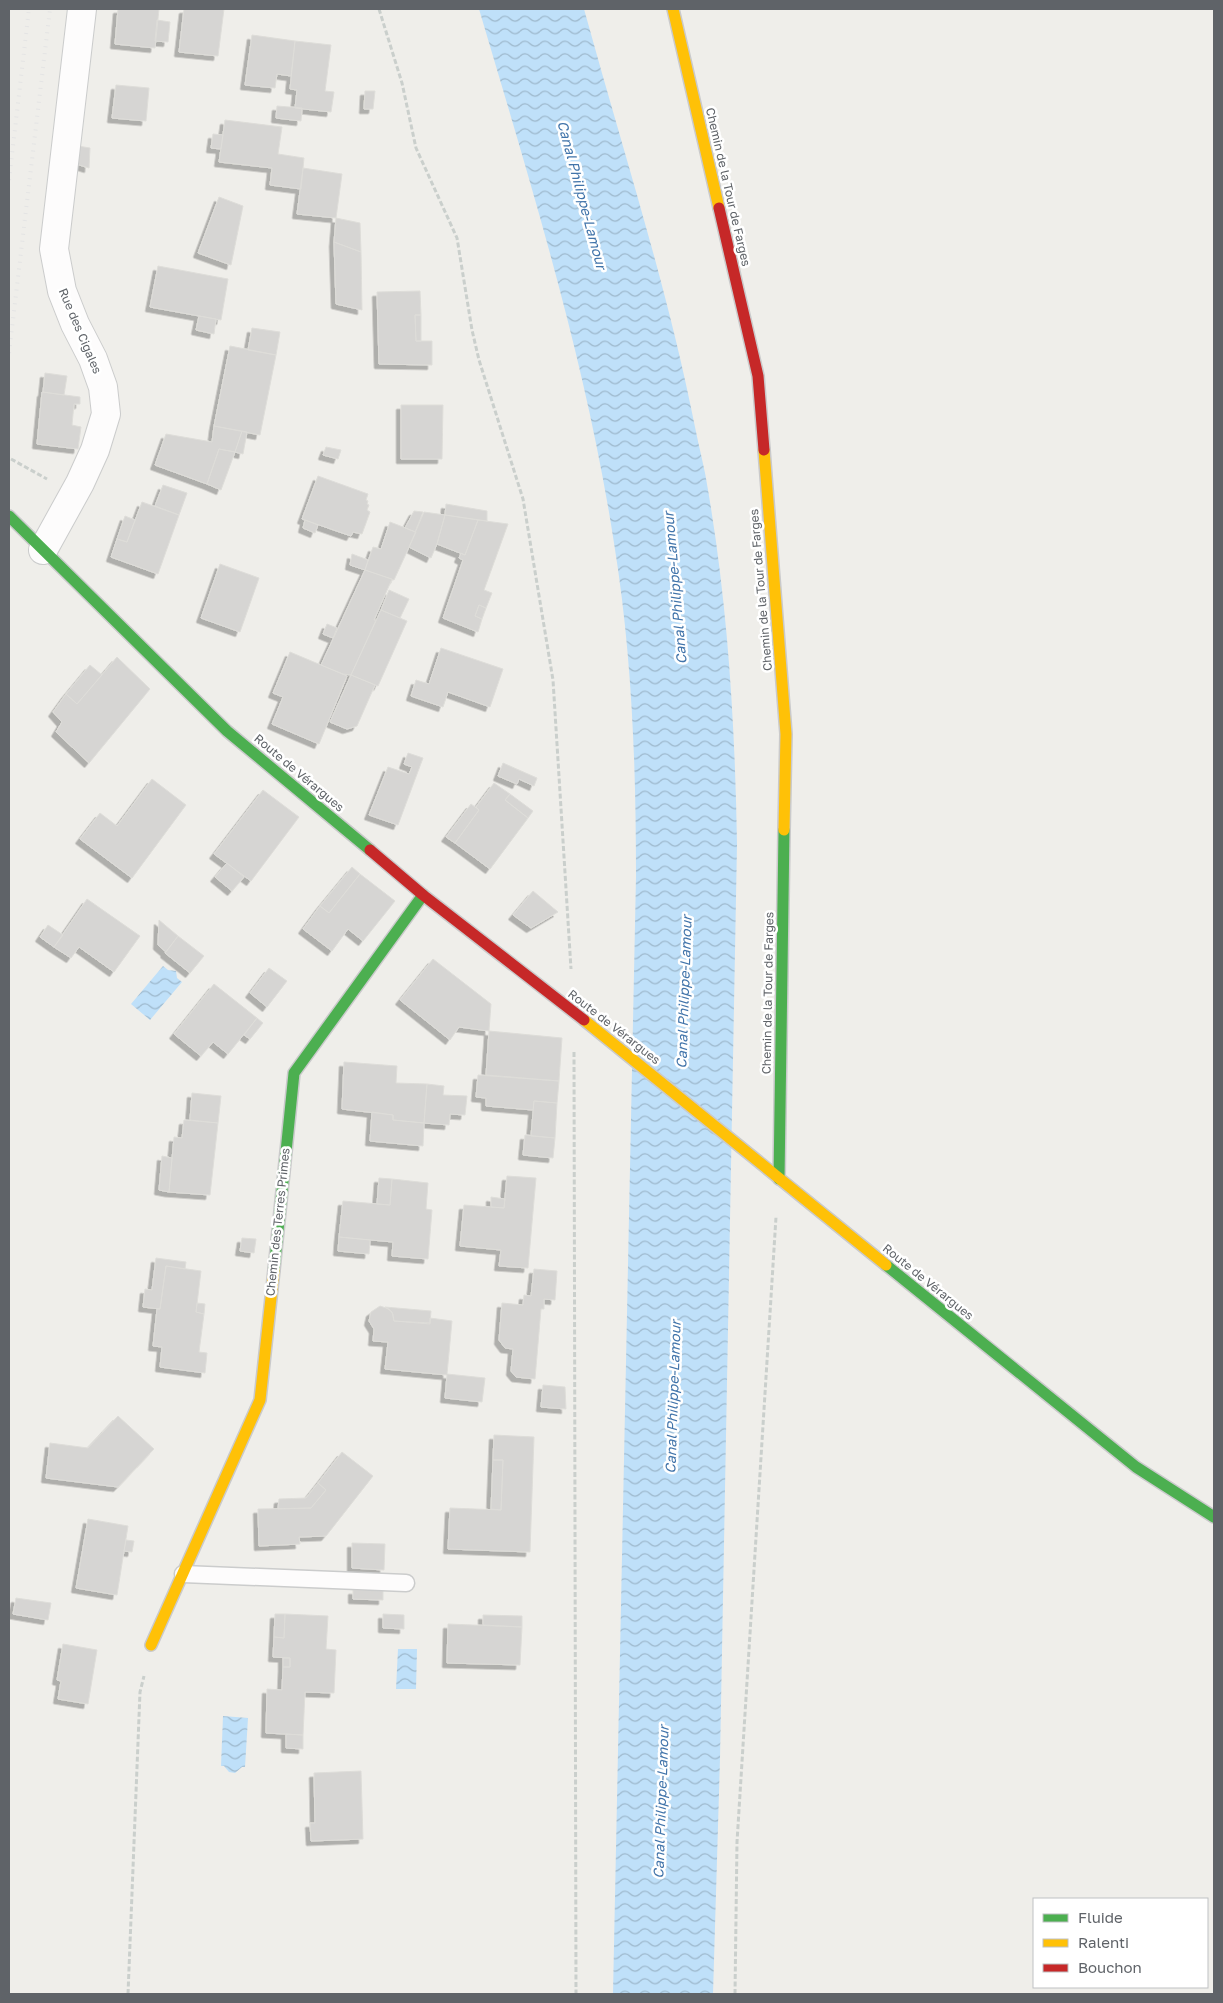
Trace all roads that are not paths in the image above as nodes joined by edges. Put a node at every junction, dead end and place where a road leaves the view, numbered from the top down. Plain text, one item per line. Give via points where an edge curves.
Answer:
1 (82, 9) edge
2 (672, 9) edge
3 (9, 516) edge
4 (43, 550) junction
5 (423, 895) junction
6 (779, 1179) junction
7 (1214, 1517) edge
8 (183, 1574) junction
9 (406, 1583) dead end
10 (151, 1645) road end

1 - 4 street, Rue des Cigales via 54,249 62,291 104,387 106,414 95,450
2 - 6 street, Chemin de la Tour de Farges via 758,376 786,734
3 - 4 street, Route de Vérargues
4 - 5 street, Route de Vérargues via 227,731
5 - 6 street, Route de Vérargues via 615,1044
5 - 8 street, Chemin des Terres Primes via 294,1072 260,1400
6 - 7 street, Route de Vérargues via 1136,1467
8 - 9 lane
8 - 10 street, Chemin des Terres Primes

